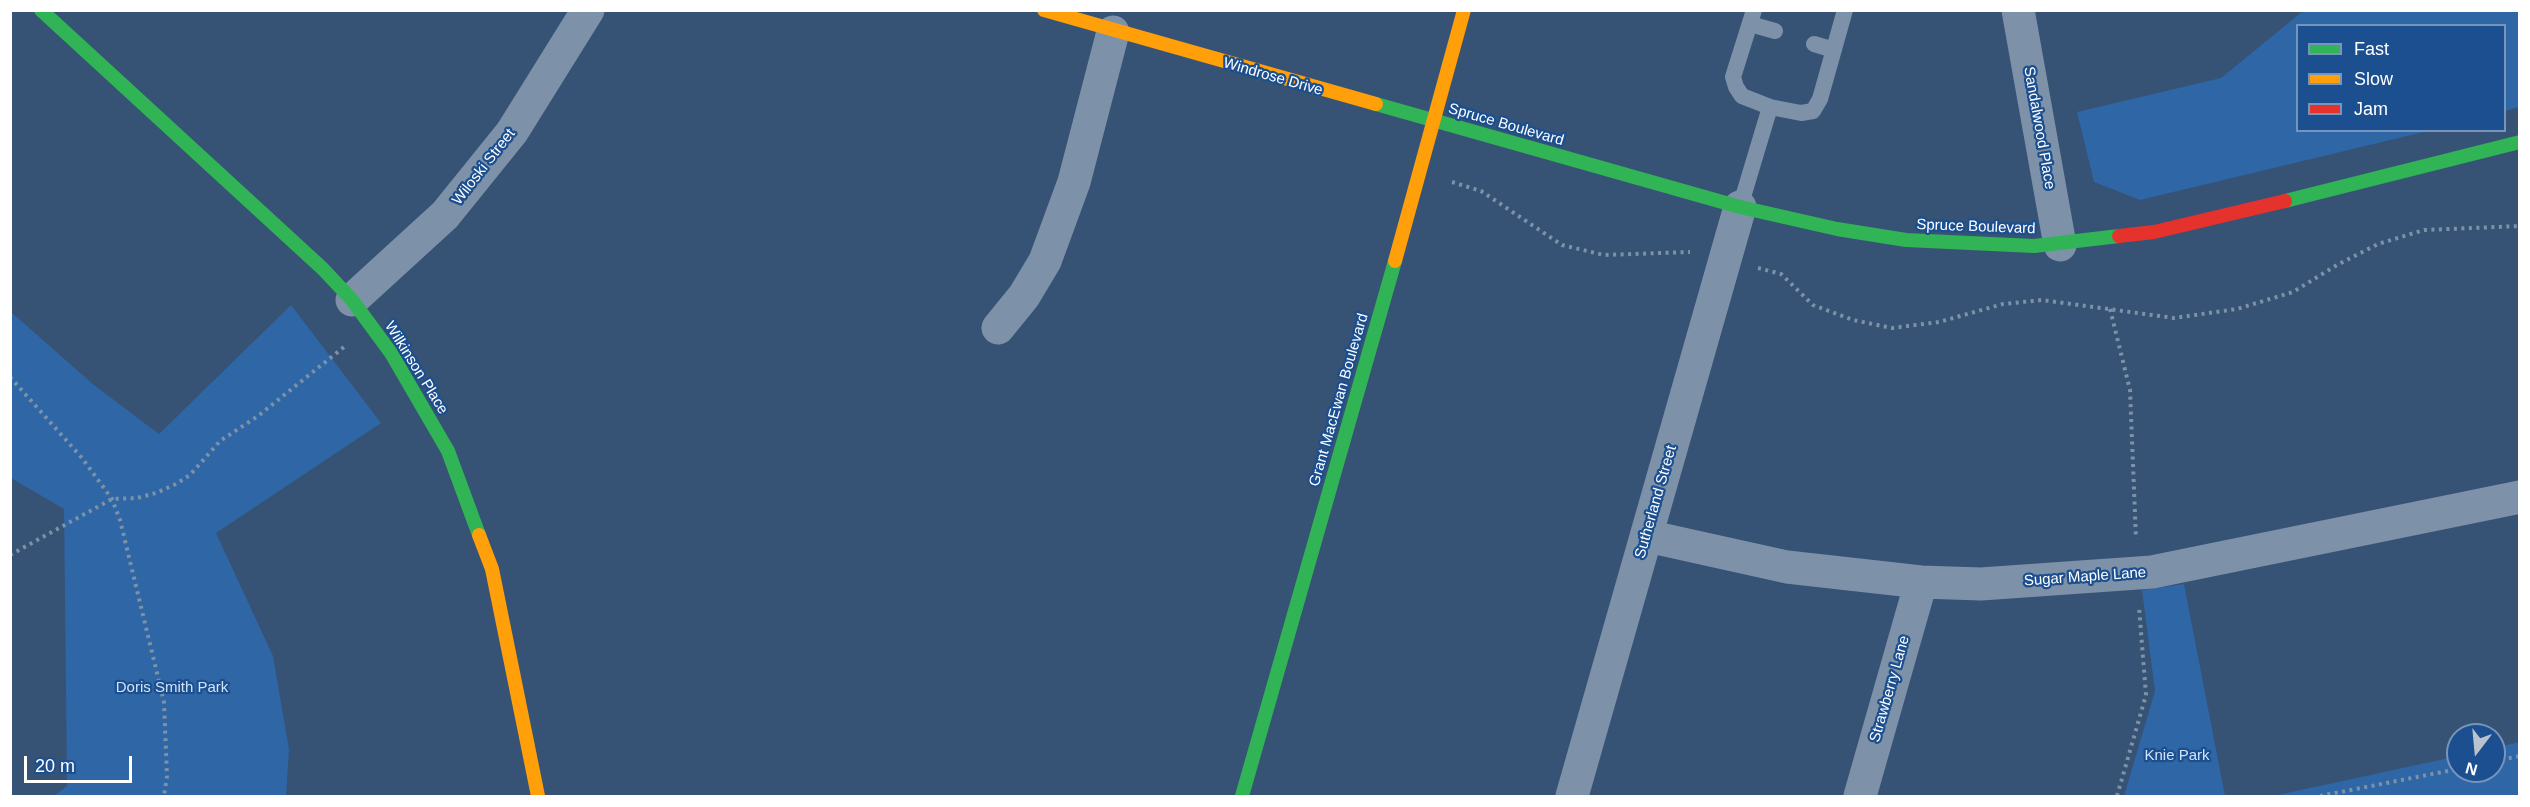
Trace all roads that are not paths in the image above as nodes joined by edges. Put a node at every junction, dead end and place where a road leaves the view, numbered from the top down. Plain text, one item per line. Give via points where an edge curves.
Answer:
1 (41, 10) edge
2 (588, 10) edge
3 (1044, 10) edge
4 (1464, 10) edge
5 (1845, 10) edge
6 (2018, 10) edge
7 (1752, 17) edge
8 (1775, 31) dead end
9 (1113, 32) junction
10 (1814, 44) dead end
11 (1834, 50) junction
12 (1770, 106) junction
13 (1433, 122) junction
14 (2520, 142) edge
15 (1740, 207) junction
16 (2060, 245) junction
17 (361, 313) junction
18 (999, 328) dead end
19 (2520, 497) edge
20 (1647, 536) junction
21 (1921, 582) junction
22 (538, 796) edge
23 (1242, 796) edge
24 (1572, 796) edge
25 (1860, 796) edge

1 - 17 street, Wilkinson Place via 314,261
2 - 17 street, Wiloski Street via 512,132
3 - 9 street, Windrose Drive
4 - 13 street, Grant MacEwan Boulevard
5 - 11 lane
6 - 16 street, Sandalwood Place
7 - 8 lane
7 - 12 lane via 1734,76 1736,87 1742,96
9 - 13 street, Windrose Drive
9 - 18 street via 1074,182 1045,261
10 - 11 lane
11 - 12 lane via 1813,111 1801,113
12 - 15 lane
13 - 15 street, Spruce Boulevard
13 - 23 street, Grant MacEwan Boulevard
14 - 16 street, Spruce Boulevard via 2154,232
15 - 16 street, Spruce Boulevard via 1906,240
15 - 20 street, Sutherland Street
17 - 22 street, Wilkinson Place via 391,353 448,451 492,569
19 - 21 street, Sugar Maple Lane via 2137,573 1981,584
20 - 21 street, Sugar Maple Lane via 1787,567
20 - 24 street, Sutherland Street
21 - 25 street, Strawberry Lane

